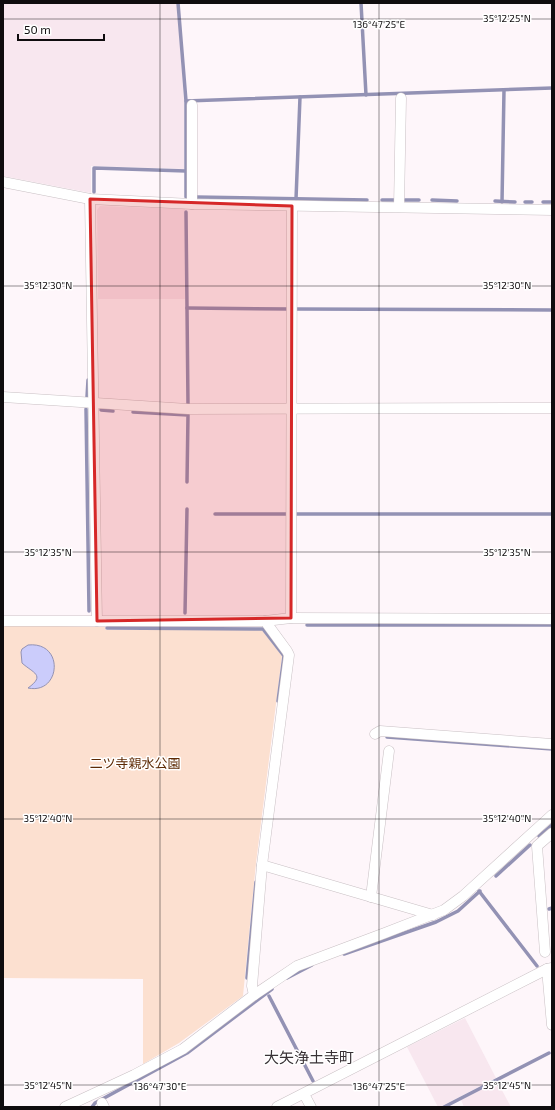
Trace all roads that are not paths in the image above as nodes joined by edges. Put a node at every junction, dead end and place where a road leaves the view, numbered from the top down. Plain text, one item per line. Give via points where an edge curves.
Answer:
1 (401, 98) dead end
2 (192, 105) dead end
3 (3, 182) edge
4 (90, 199) junction
5 (192, 204) junction
6 (292, 206) junction
7 (399, 207) junction
8 (552, 210) edge
9 (3, 397) edge
10 (94, 403) junction
11 (291, 408) junction
12 (552, 408) edge
13 (291, 618) junction
14 (552, 619) edge
15 (3, 620) edge
16 (97, 621) junction
17 (265, 621) junction
18 (375, 734) dead end
19 (552, 744) edge
20 (389, 751) dead end
21 (552, 815) edge
22 (552, 833) edge
23 (262, 865) junction
24 (371, 897) junction
25 (433, 914) junction
26 (545, 952) dead end
27 (550, 969) edge
28 (254, 996) junction
29 (552, 1025) edge
30 (304, 1094) junction
31 (65, 1107) edge
32 (277, 1107) edge
33 (311, 1107) edge

1 - 7 street
2 - 5 street
3 - 4 street
4 - 5 street
4 - 10 street
5 - 6 street
6 - 7 street
6 - 11 street
7 - 8 street
9 - 10 street
10 - 11 street via 188,409
10 - 16 street
11 - 12 street
11 - 13 street
13 - 14 street
13 - 17 street
15 - 16 street
16 - 17 street
17 - 23 street via 289,655
18 - 19 street via 380,731
20 - 24 street
21 - 25 street via 463,896 444,910
22 - 26 street via 537,846
23 - 24 street
23 - 28 street via 252,986
24 - 25 street
25 - 28 street via 297,966
27 - 29 street
27 - 30 street
28 - 31 street via 183,1049
30 - 32 street
30 - 33 street

